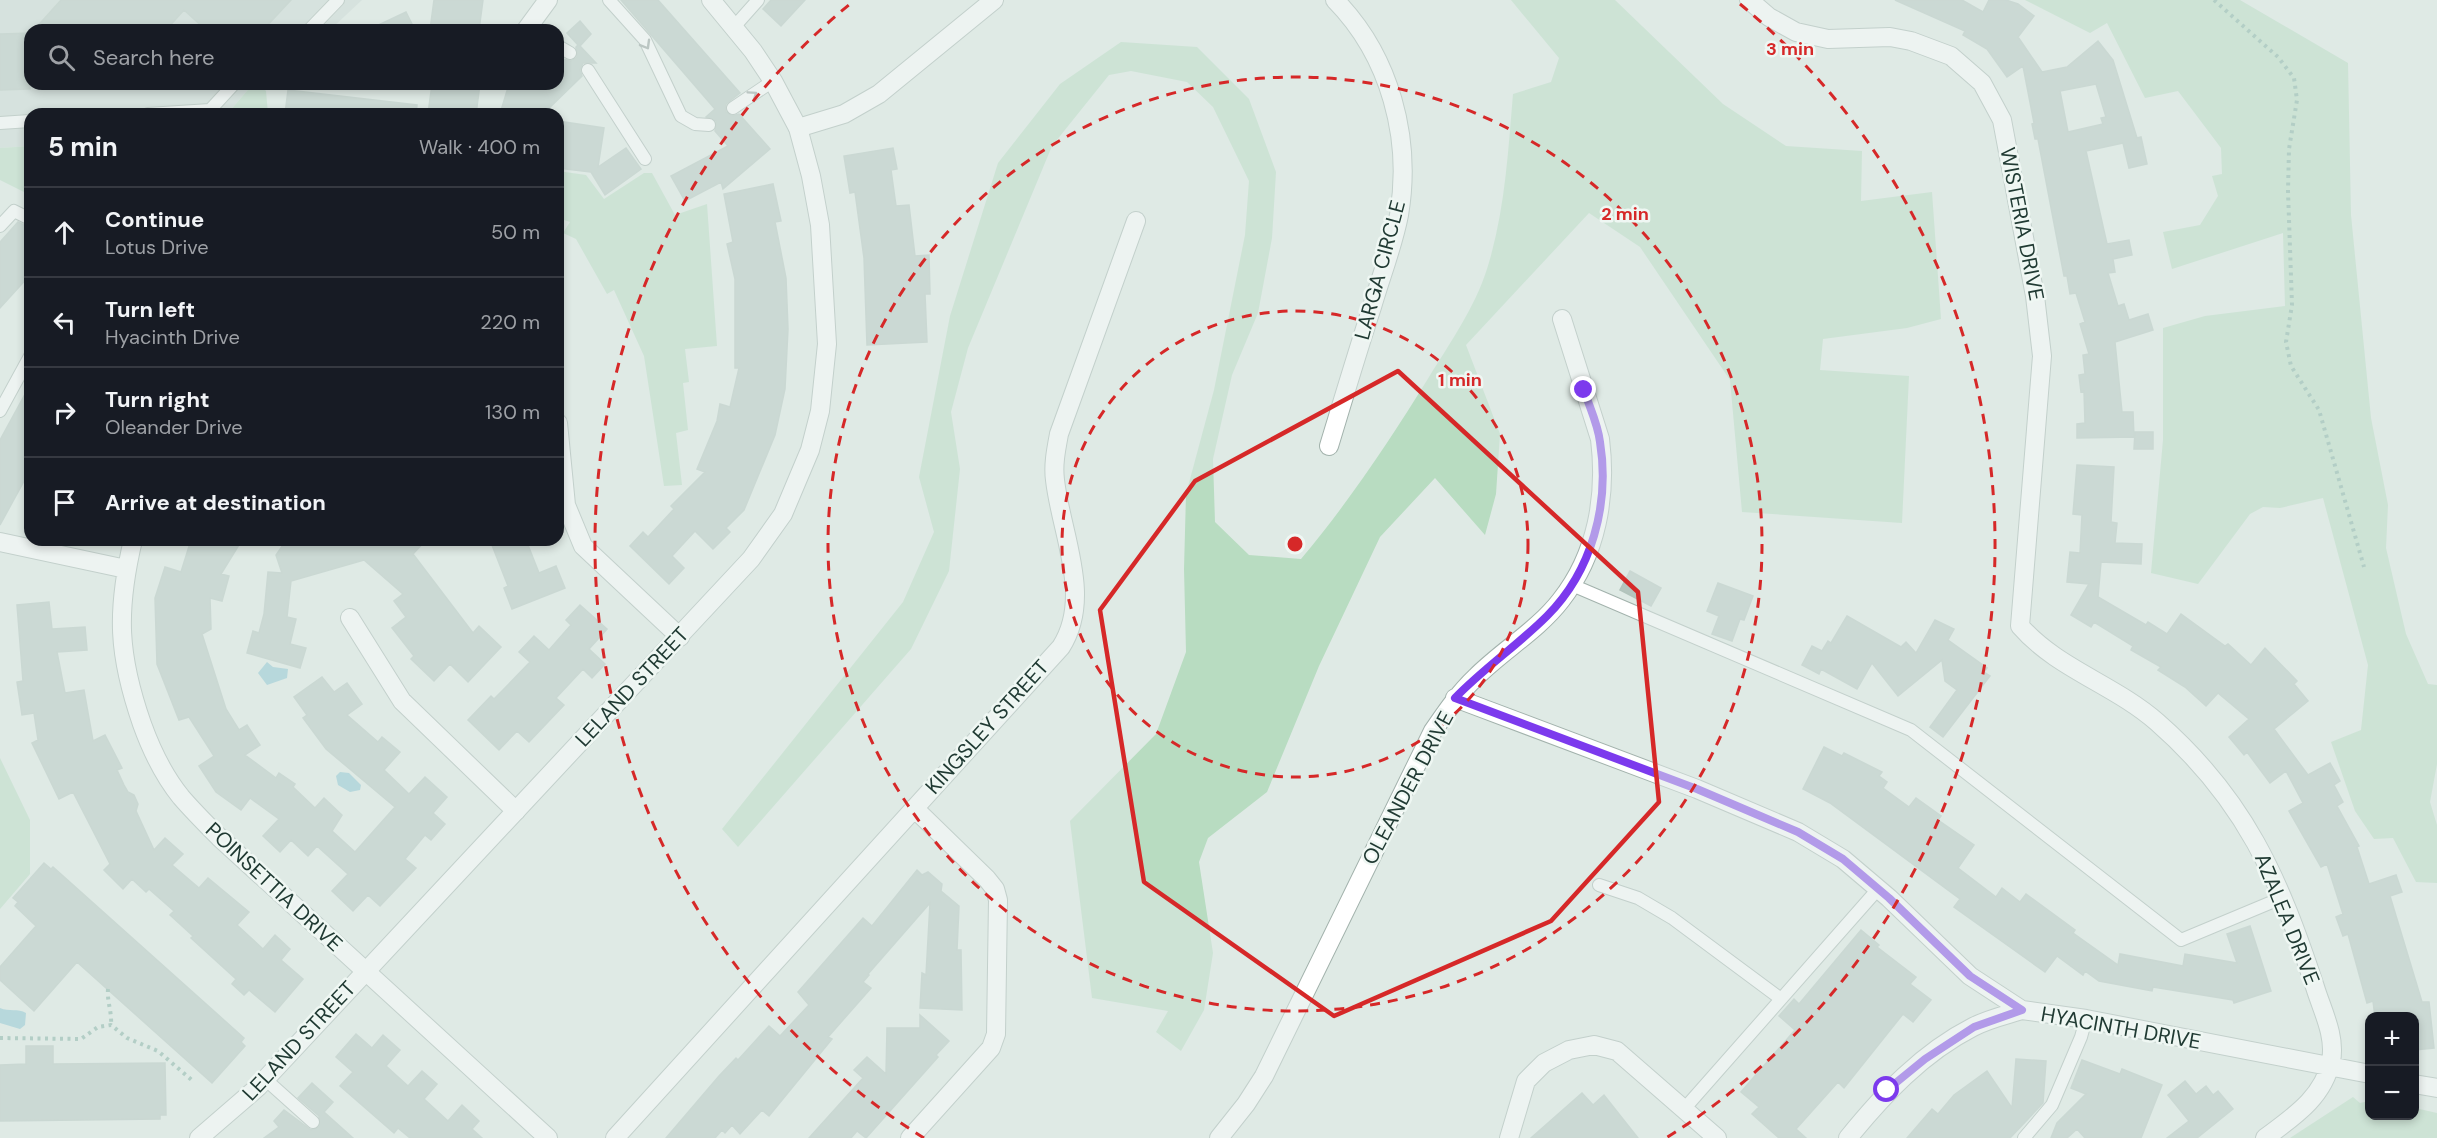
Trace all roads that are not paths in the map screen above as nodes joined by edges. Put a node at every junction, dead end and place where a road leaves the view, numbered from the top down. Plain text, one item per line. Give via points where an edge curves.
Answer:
1 (338, 0) edge
2 (548, 0) edge
3 (609, 0) edge
4 (711, 0) edge
5 (758, 0) edge
6 (994, 0) edge
7 (1335, 0) edge
8 (1749, 0) edge
9 (315, 24) edge
10 (530, 24) edge
11 (734, 27) junction
12 (564, 50) edge
13 (570, 53) dead end
14 (588, 70) dead end
15 (773, 81) junction
16 (228, 90) edge
17 (212, 108) edge
18 (733, 108) dead end
19 (24, 121) edge
20 (0, 123) edge
21 (710, 124) dead end
22 (798, 128) junction
23 (645, 159) dead end
24 (24, 216) edge
25 (1136, 220) dead end
26 (0, 226) edge
27 (1562, 320) dead end
28 (24, 367) edge
29 (0, 411) edge
30 (1329, 446) dead end
31 (564, 484) edge
32 (0, 542) edge
33 (132, 546) edge
34 (126, 569) junction
35 (1572, 585) junction
36 (350, 618) dead end
37 (2020, 626) joint
38 (680, 637) junction
39 (1455, 698) junction
40 (914, 808) junction
41 (516, 811) junction
42 (1599, 885) dead end
43 (1878, 889) junction
44 (2284, 897) junction
45 (364, 972) junction
46 (1781, 999) junction
47 (2022, 1010) junction
48 (2086, 1019) junction
49 (2330, 1066) junction
50 (2365, 1073) edge
51 (265, 1079) junction
52 (2419, 1085) edge
53 (2437, 1088) edge
54 (1685, 1108) junction
55 (314, 1122) dead end
56 (1228, 1135) edge
57 (199, 1138) edge
58 (548, 1138) edge
59 (615, 1138) edge
60 (910, 1138) edge
61 (1509, 1138) edge
62 (1717, 1138) edge
63 (1848, 1138) edge
64 (2024, 1138) edge
65 (2265, 1138) edge

1 - 9 lane
2 - 10 street
3 -> 21 lane via 645,40 681,116 694,124
4 - 11 street, LELAND STREET
5 - 11 lane
6 - 22 street via 879,94 844,114
7 - 30 street, LARGA CIRCLE via 1364,37 1388,86 1399,124 1403,169 1394,236
8 - 37 street, WISTERIA DRIVE via 1796,32 1828,39 1911,40 1951,56 1982,83 2002,120 2036,296 2042,356
11 - 15 street, LELAND STREET
12 - 13 lane
14 - 23 lane
18 -> 15 lane
15 - 22 street, LELAND STREET
16 - 17 lane
19 - 20 lane
22 - 38 street, LELAND STREET via 811,176 820,236 827,344 820,411 810,450 783,514 751,559
24 - 26 lane via 14,211
25 - 40 street, KINGSLEY STREET via 1054,457 1054,479 1074,580 1073,621 1061,647
27 - 35 street, OLEANDER DRIVE via 1600,440 1603,467 1596,533
28 - 29 lane
31 - 38 street via 566,505 583,546
32 - 34 street
33 - 34 street, POINSETTIA DRIVE
34 - 45 street, POINSETTIA DRIVE via 122,596 123,660 151,748 180,795 219,837
35 - 39 street, OLEANDER DRIVE via 1545,617
35 - 44 lane via 1911,730 2181,940
36 - 41 street via 402,701
37 - 44 street, AZALEA DRIVE via 2034,643 2129,699 2200,763 2242,816
38 - 41 street, LELAND STREET
39 - 43 street, HYACINTH DRIVE via 1697,789 1798,832 1843,859
39 - 56 street, OLEANDER DRIVE via 1433,731 1264,1076
40 - 59 street, KINGSLEY STREET
40 - 60 street via 987,879 999,900 996,1034 990,1048
41 - 45 street, LELAND STREET
42 - 46 lane via 1638,898 1672,918
43 - 46 lane
43 - 47 street, HYACINTH DRIVE via 1970,976
44 - 49 street, AZALEA DRIVE via 2330,1030
45 - 51 street, LELAND STREET
45 - 58 street, POINSETTIA DRIVE
46 - 54 lane
47 - 48 street, HYACINTH DRIVE
47 - 63 street via 1974,1027 1925,1059 1887,1090
48 - 49 street, HYACINTH DRIVE
48 - 64 lane via 2052,1105
49 - 50 street, HYACINTH DRIVE
49 - 65 street via 2308,1104
51 - 55 lane
51 - 57 street, LELAND STREET
52 - 53 street
54 - 61 street via 1617,1051 1594,1045 1569,1050 1544,1063 1526,1081
54 - 62 street

